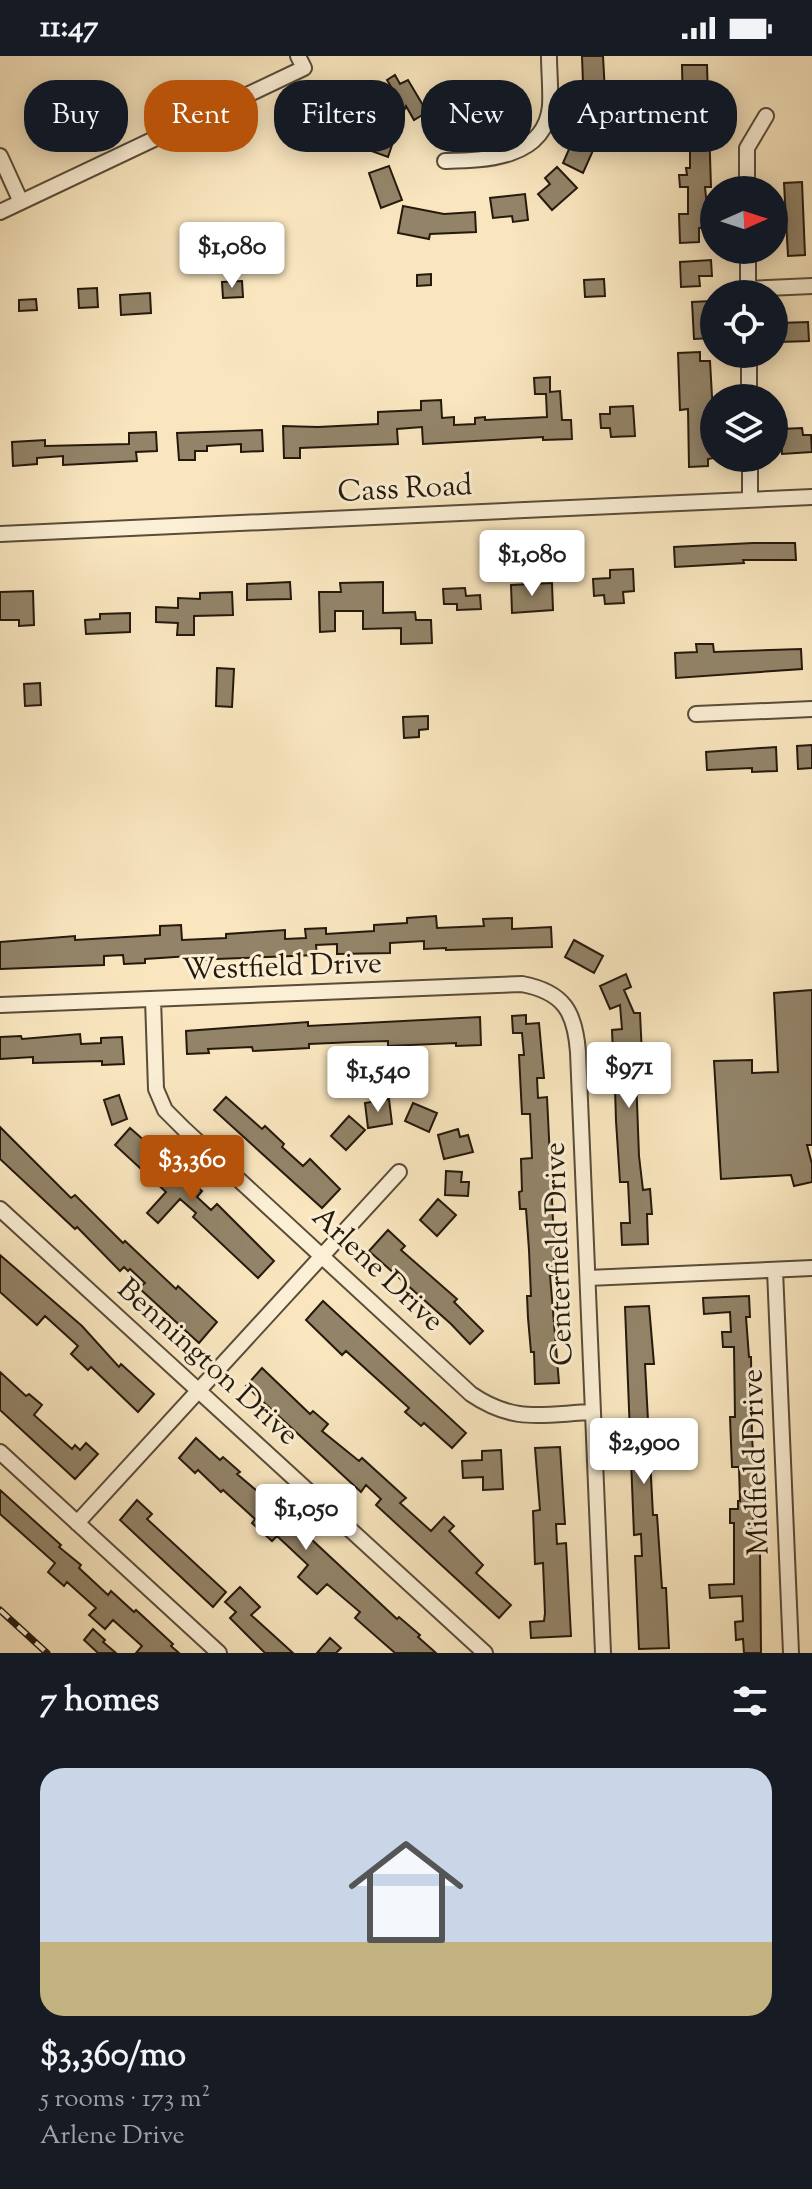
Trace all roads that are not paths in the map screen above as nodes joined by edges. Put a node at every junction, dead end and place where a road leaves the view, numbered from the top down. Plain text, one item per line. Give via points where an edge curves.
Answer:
1 (298, 56) edge
2 (549, 56) edge
3 (766, 116) dead end
4 (0, 156) edge
5 (445, 161) dead end
6 (747, 176) edge
7 (21, 202) junction
8 (0, 212) edge
9 (812, 286) edge
10 (788, 288) edge
11 (750, 472) edge
12 (812, 497) edge
13 (750, 500) junction
14 (0, 534) edge
15 (812, 709) edge
16 (696, 714) dead end
17 (153, 999) junction
18 (561, 1000) joint
19 (0, 1005) edge
20 (399, 1172) dead end
21 (0, 1209) edge
22 (322, 1254) junction
23 (812, 1268) edge
24 (775, 1270) junction
25 (588, 1278) junction
26 (199, 1390) junction
27 (593, 1412) junction
28 (0, 1452) edge
29 (77, 1523) junction
30 (219, 1653) edge
31 (485, 1653) edge
32 (603, 1653) edge
33 (791, 1653) edge

1 - 7 street via 304,68
2 - 5 street via 550,105 539,136 517,152
3 - 6 street via 747,148
4 - 7 street
7 - 8 street
9 - 10 street
11 - 13 street
12 - 13 street, Cass Road
13 - 14 street, Cass Road
15 - 16 street
17 - 18 street, Westfield Drive via 522,984 538,986
17 - 19 street, Westfield Drive
17 - 22 street, Arlene Drive via 156,1089 165,1110
18 - 25 street, Centerfield Drive via 576,1029
20 - 22 street
21 - 26 street, Bennington Drive
22 - 26 street
22 - 27 street, Arlene Drive via 490,1407 514,1416
23 - 24 street
24 - 25 street
24 - 33 street, Midfield Drive
25 - 27 street, Centerfield Drive
26 - 29 street
26 - 31 street, Bennington Drive
27 - 32 street, Centerfield Drive
28 - 29 street
29 - 30 street

